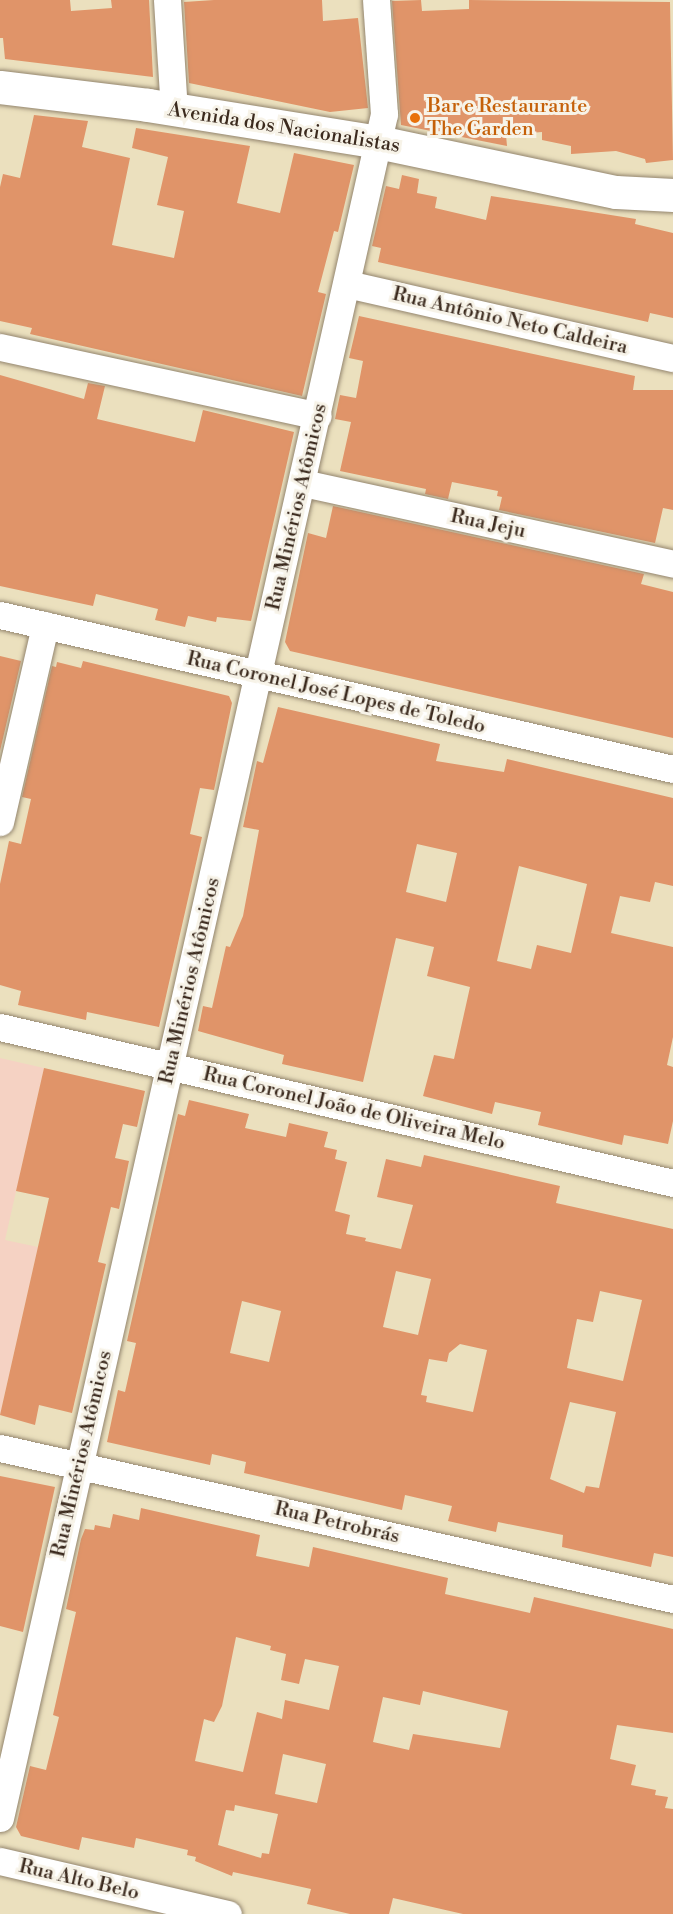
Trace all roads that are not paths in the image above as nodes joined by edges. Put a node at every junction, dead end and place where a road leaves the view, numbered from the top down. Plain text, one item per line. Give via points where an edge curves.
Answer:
1 (167, 0) edge
2 (376, 0) edge
3 (0, 89) edge
4 (174, 110) junction
5 (378, 142) junction
6 (673, 195) edge
7 (347, 284) junction
8 (0, 347) edge
9 (673, 358) edge
10 (318, 416) junction
11 (303, 483) junction
12 (673, 564) edge
13 (0, 615) edge
14 (45, 625) junction
15 (259, 676) junction
16 (673, 769) edge
17 (0, 822) edge
18 (0, 1027) edge
19 (171, 1066) junction
20 (673, 1183) edge
21 (0, 1448) edge
22 (80, 1465) junction
23 (673, 1599) edge
24 (0, 1818) edge
25 (0, 1861) edge
26 (228, 1914) edge

1 - 4 street
2 - 5 street, Rua Minérios Atômicos via 384,114
3 - 4 main road, Avenida dos Nacionalistas
4 - 5 main road, Avenida dos Nacionalistas
5 - 6 main road, Avenida dos Nacionalistas via 616,192
5 - 7 street, Rua Minérios Atômicos
7 - 9 street, Rua Antônio Neto Caldeira
7 - 10 street, Rua Minérios Atômicos
8 - 10 street
10 - 11 street, Rua Minérios Atômicos
11 - 12 street, Rua Jeju
11 - 15 street, Rua Minérios Atômicos
13 - 14 street, Rua Coronel José Lopes de Toledo
14 - 15 street, Rua Coronel José Lopes de Toledo
14 - 17 street
15 - 16 street, Rua Coronel José Lopes de Toledo
15 - 19 street, Rua Minérios Atômicos
18 - 19 street, Rua Coronel João de Oliveira Melo
19 - 20 street, Rua Coronel João de Oliveira Melo
19 - 22 street, Rua Minérios Atômicos
21 - 22 street, Rua Petrobrás
22 - 23 street, Rua Petrobrás
22 - 24 street, Rua Minérios Atômicos
25 - 26 street, Rua Alto Belo

